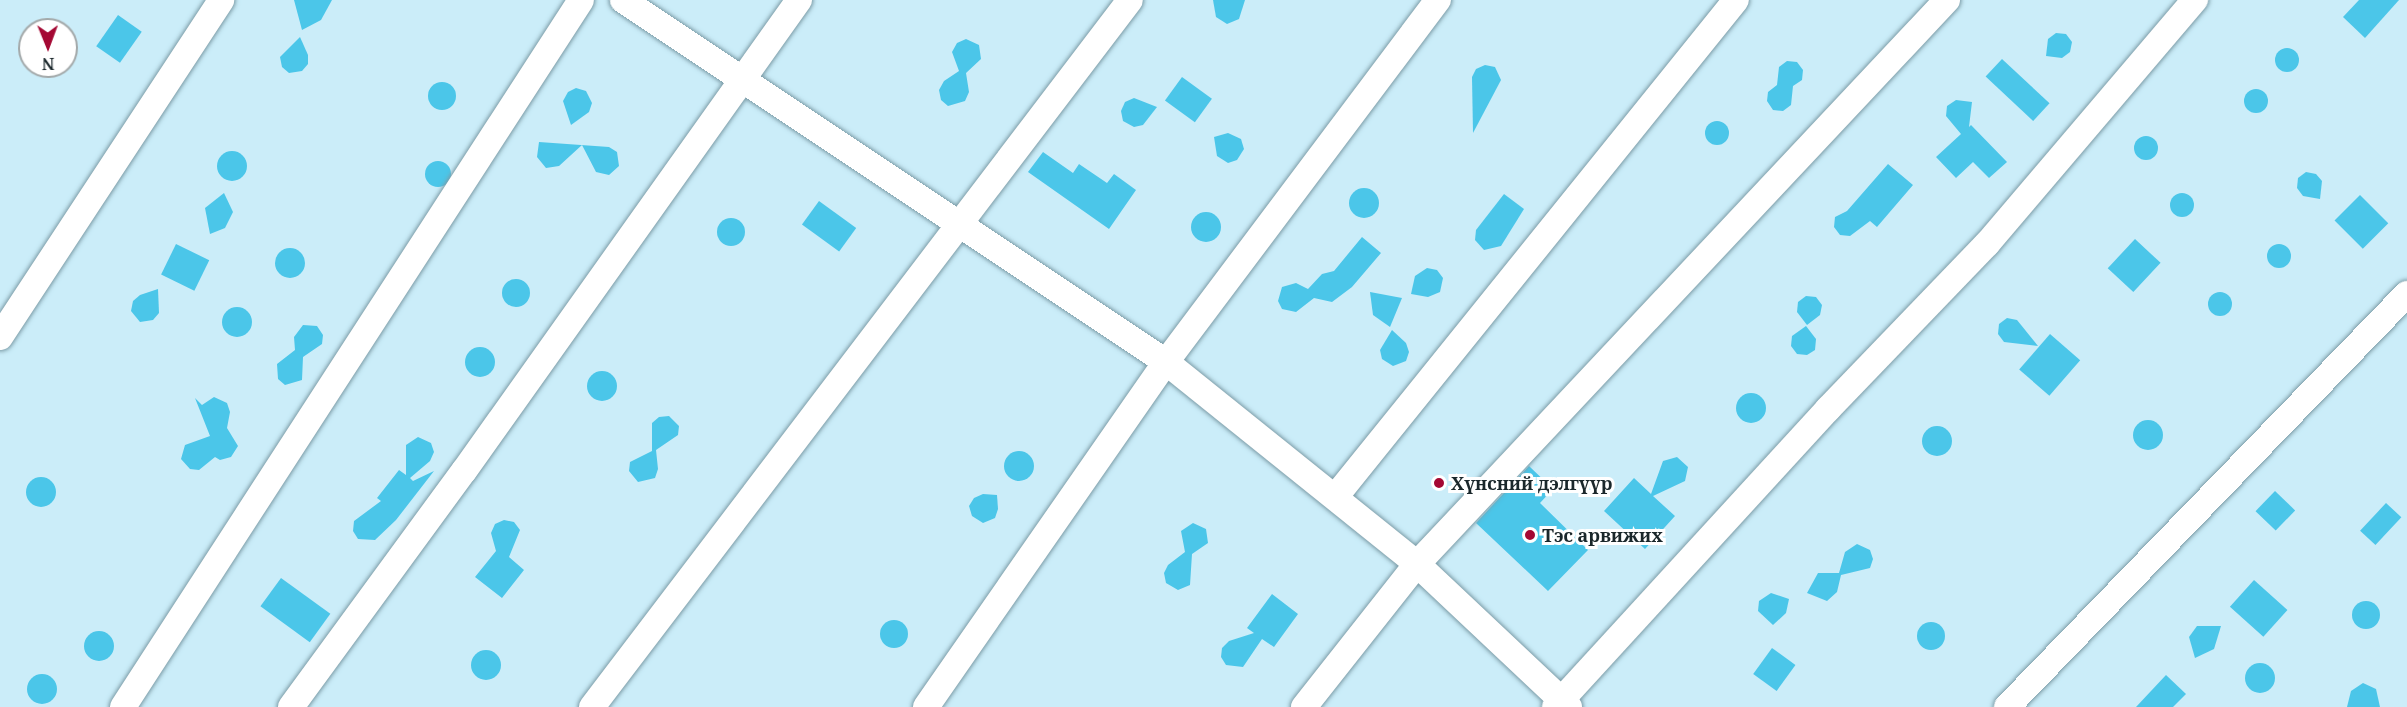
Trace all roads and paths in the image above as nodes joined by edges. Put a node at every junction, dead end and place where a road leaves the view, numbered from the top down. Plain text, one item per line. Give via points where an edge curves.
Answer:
1 (221, 0) edge
2 (581, 0) edge
3 (623, 0) edge
4 (799, 0) edge
5 (1130, 0) edge
6 (1438, 0) edge
7 (1736, 0) edge
8 (1947, 0) edge
9 (2195, 0) edge
10 (742, 78) junction
11 (961, 222) junction
12 (2407, 294) edge
13 (0, 337) edge
14 (1166, 362) junction
15 (1336, 496) junction
16 (1417, 564) junction
17 (1562, 705) edge
18 (123, 707) edge
19 (291, 707) edge
20 (592, 707) edge
21 (926, 707) edge
22 (1304, 707) edge
23 (2007, 707) edge

1 - 13 street
2 - 18 street
3 - 10 street
4 - 10 street
5 - 11 street
6 - 14 street
7 - 15 street
8 - 16 street
9 - 17 street via 1987,244 1828,409
10 - 11 street
10 - 19 street via 464,471
11 - 14 street
11 - 20 street
12 - 23 street
14 - 15 street
14 - 21 street
15 - 16 street
16 - 17 street
16 - 22 street

